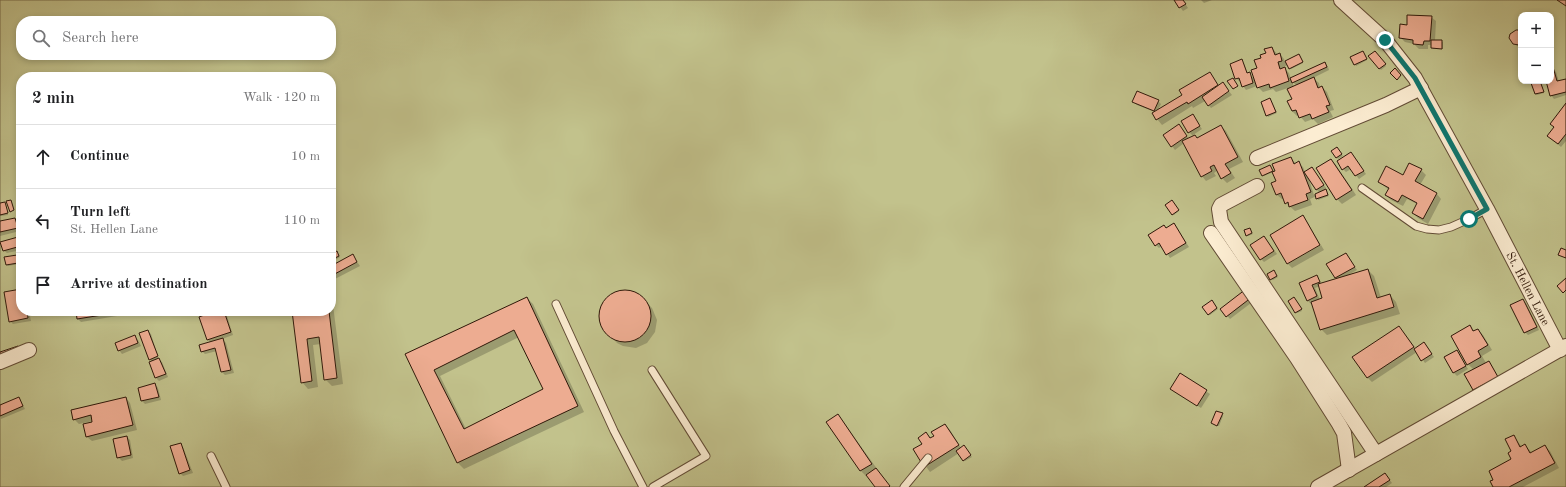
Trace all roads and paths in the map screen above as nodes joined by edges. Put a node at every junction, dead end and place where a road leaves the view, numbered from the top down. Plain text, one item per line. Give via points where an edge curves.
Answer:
1 (1341, 0) edge
2 (1421, 88) junction
3 (1257, 158) dead end
4 (1257, 186) dead end
5 (1362, 188) dead end
6 (1487, 209) junction
7 (1211, 233) dead end
8 (556, 304) dead end
9 (1563, 348) edge
10 (29, 350) dead end
11 (0, 362) edge
12 (652, 370) dead end
13 (1376, 454) junction
14 (211, 456) dead end
15 (928, 458) dead end
16 (1349, 470) junction
17 (226, 487) edge
18 (643, 487) edge
19 (654, 487) edge
20 (904, 487) edge
21 (1318, 487) edge

1 - 2 street, St. Hellen Lane via 1385,40
2 - 3 street
2 - 6 street, St. Hellen Lane
4 - 13 street via 1221,205 1221,222
5 - 6 lane via 1416,226 1427,229 1451,227
6 - 9 street, St. Hellen Lane
7 - 16 street via 1339,424 1344,433
8 - 18 lane via 614,431
9 - 13 street, St. Hellen Lane
10 - 11 street
12 - 19 lane via 706,456
13 - 16 street, St. Hellen Lane
14 - 17 lane
15 - 20 lane
16 - 21 street, St. Hellen Lane

